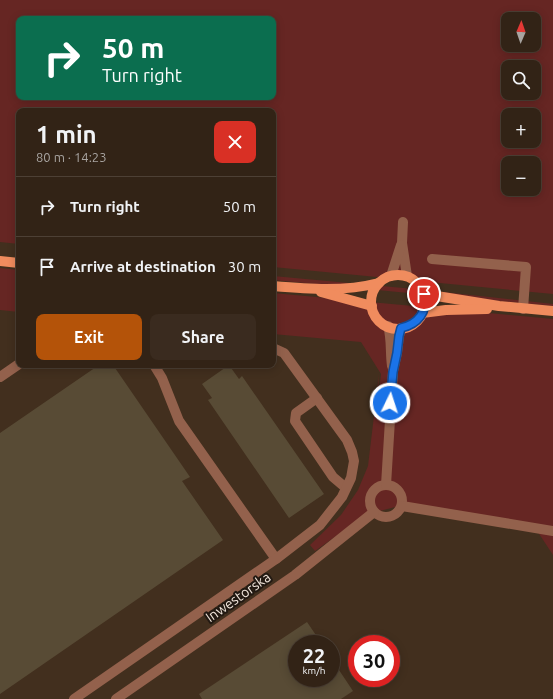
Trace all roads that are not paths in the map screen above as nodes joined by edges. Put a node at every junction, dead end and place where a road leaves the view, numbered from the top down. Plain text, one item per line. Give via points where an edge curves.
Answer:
1 (403, 222) dead end
2 (402, 243) junction
3 (432, 259) dead end
4 (0, 261) edge
5 (16, 263) edge
6 (391, 276) junction
7 (407, 276) junction
8 (379, 283) junction
9 (276, 286) edge
10 (314, 290) junction
11 (424, 294) junction
12 (372, 306) junction
13 (499, 306) junction
14 (523, 309) junction
15 (553, 312) edge
16 (422, 314) junction
17 (388, 326) junction
18 (401, 328) junction
19 (276, 349) edge
20 (16, 366) edge
21 (156, 368) edge
22 (393, 372) junction
23 (0, 378) edge
24 (316, 398) junction
25 (386, 485) junction
26 (346, 488) junction
27 (402, 506) junction
28 (374, 512) junction
29 (553, 531) edge
30 (276, 559) junction
31 (74, 699) edge
32 (116, 699) edge

1 - 2 street
2 - 6 street
2 - 7 street
3 - 14 street via 526,267
4 - 5 main road
6 - 7 main road
6 - 8 main road
7 - 11 main road via 418,283
8 - 10 main road
8 - 12 main road via 373,294
9 - 10 main road
10 - 12 main road
11 - 13 main road
11 - 16 main road
12 - 17 main road via 378,318
13 - 14 main road
13 - 16 main road via 484,310 446,310
14 - 15 main road
16 - 18 main road via 414,324
17 - 18 main road
17 - 22 street via 391,335
18 - 22 street
19 - 24 street via 284,353
20 - 23 street
21 - 30 street via 179,421
22 - 25 street
24 - 26 street via 347,440 352,452 354,461
24 - 26 street via 296,412 296,421 333,477
25 - 27 street via 394,486 399,491
25 - 28 street via 377,487 371,494 370,504
26 - 30 street via 320,525
27 - 28 street via 392,516 382,517
27 - 29 street
28 - 32 street, Inwestorska via 294,575
30 - 31 street

